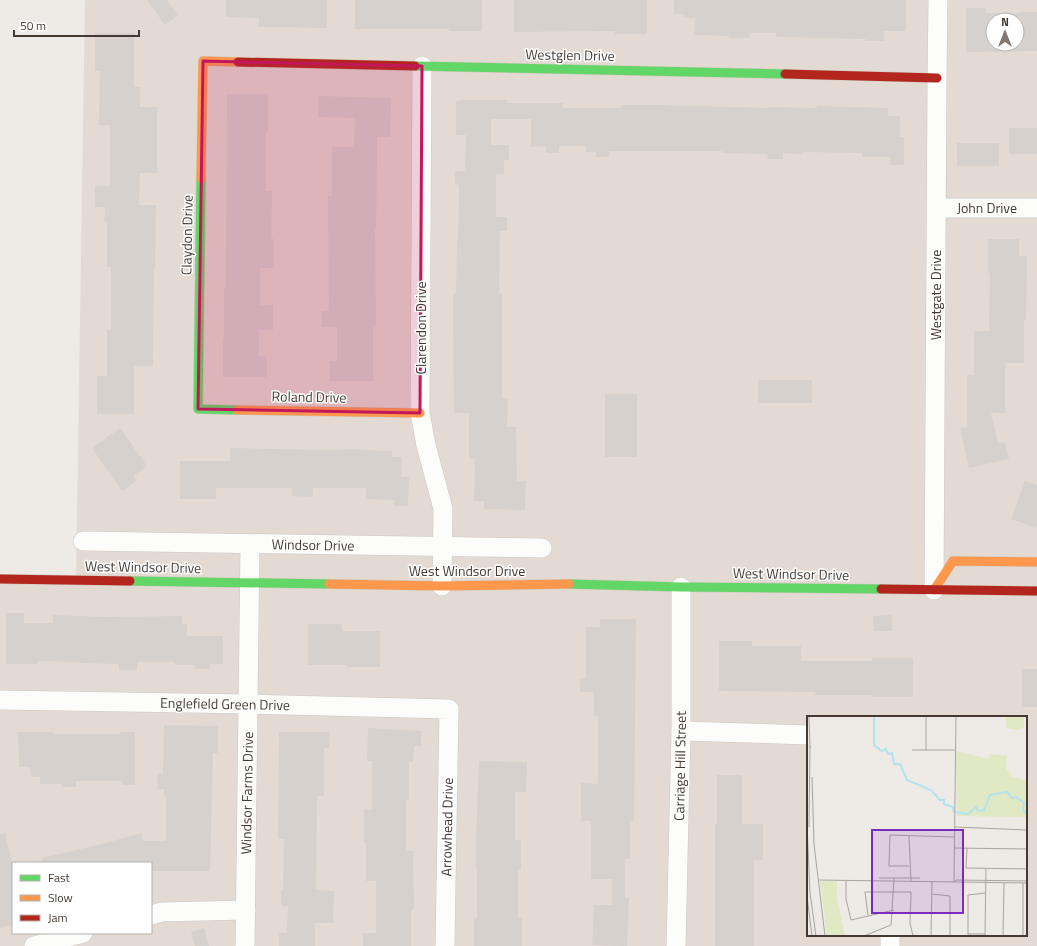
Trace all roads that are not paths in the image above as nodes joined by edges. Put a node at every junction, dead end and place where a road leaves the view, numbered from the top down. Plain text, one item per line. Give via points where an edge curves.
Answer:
1 (938, 0) edge
2 (203, 61) joint
3 (422, 66) junction
4 (937, 78) junction
5 (937, 208) junction
6 (1037, 208) edge
7 (198, 409) joint
8 (420, 413) junction
9 (83, 541) dead end
10 (250, 544) junction
11 (443, 547) junction
12 (542, 548) dead end
13 (1037, 562) edge
14 (0, 579) edge
15 (249, 583) junction
16 (442, 586) junction
17 (681, 587) junction
18 (934, 590) junction
19 (1037, 591) edge
20 (0, 700) edge
21 (248, 704) junction
22 (449, 708) joint
23 (681, 731) junction
24 (807, 735) edge
25 (246, 910) junction
26 (152, 915) edge
27 (79, 934) edge
28 (34, 946) edge
29 (245, 946) edge
30 (445, 946) edge
31 (676, 946) edge

1 - 4 street, Westgate Drive
2 - 3 street, Westglen Drive
2 - 7 street, Claydon Drive
3 - 4 street, Westglen Drive
3 - 8 street, Clarendon Drive
4 - 5 street, Westgate Drive
5 - 6 street, John Drive
5 - 18 street, Westgate Drive
7 - 8 street, Roland Drive
8 - 11 street, Clarendon Drive via 443,509
9 - 10 street, Windsor Drive
10 - 11 street, Windsor Drive
10 - 15 street, Windsor Farms Drive
11 - 12 street, Windsor Drive
11 - 16 street, Clarendon Drive
13 - 18 street via 953,561
14 - 15 street, West Windsor Drive
15 - 16 street, West Windsor Drive
15 - 21 street, Windsor Farms Drive
16 - 17 street, West Windsor Drive via 565,584
17 - 18 street, West Windsor Drive
17 - 23 street, Carriage Hill Street
18 - 19 street, West Windsor Drive
20 - 21 street, Englefield Green Drive
21 - 22 street, Englefield Green Drive
21 - 25 street, Windsor Farms Drive
22 - 30 street, Arrowhead Drive
23 - 24 street
23 - 31 street, Carriage Hill Street
25 - 26 street via 162,912
25 - 29 street, Windsor Farms Drive
27 - 28 street

